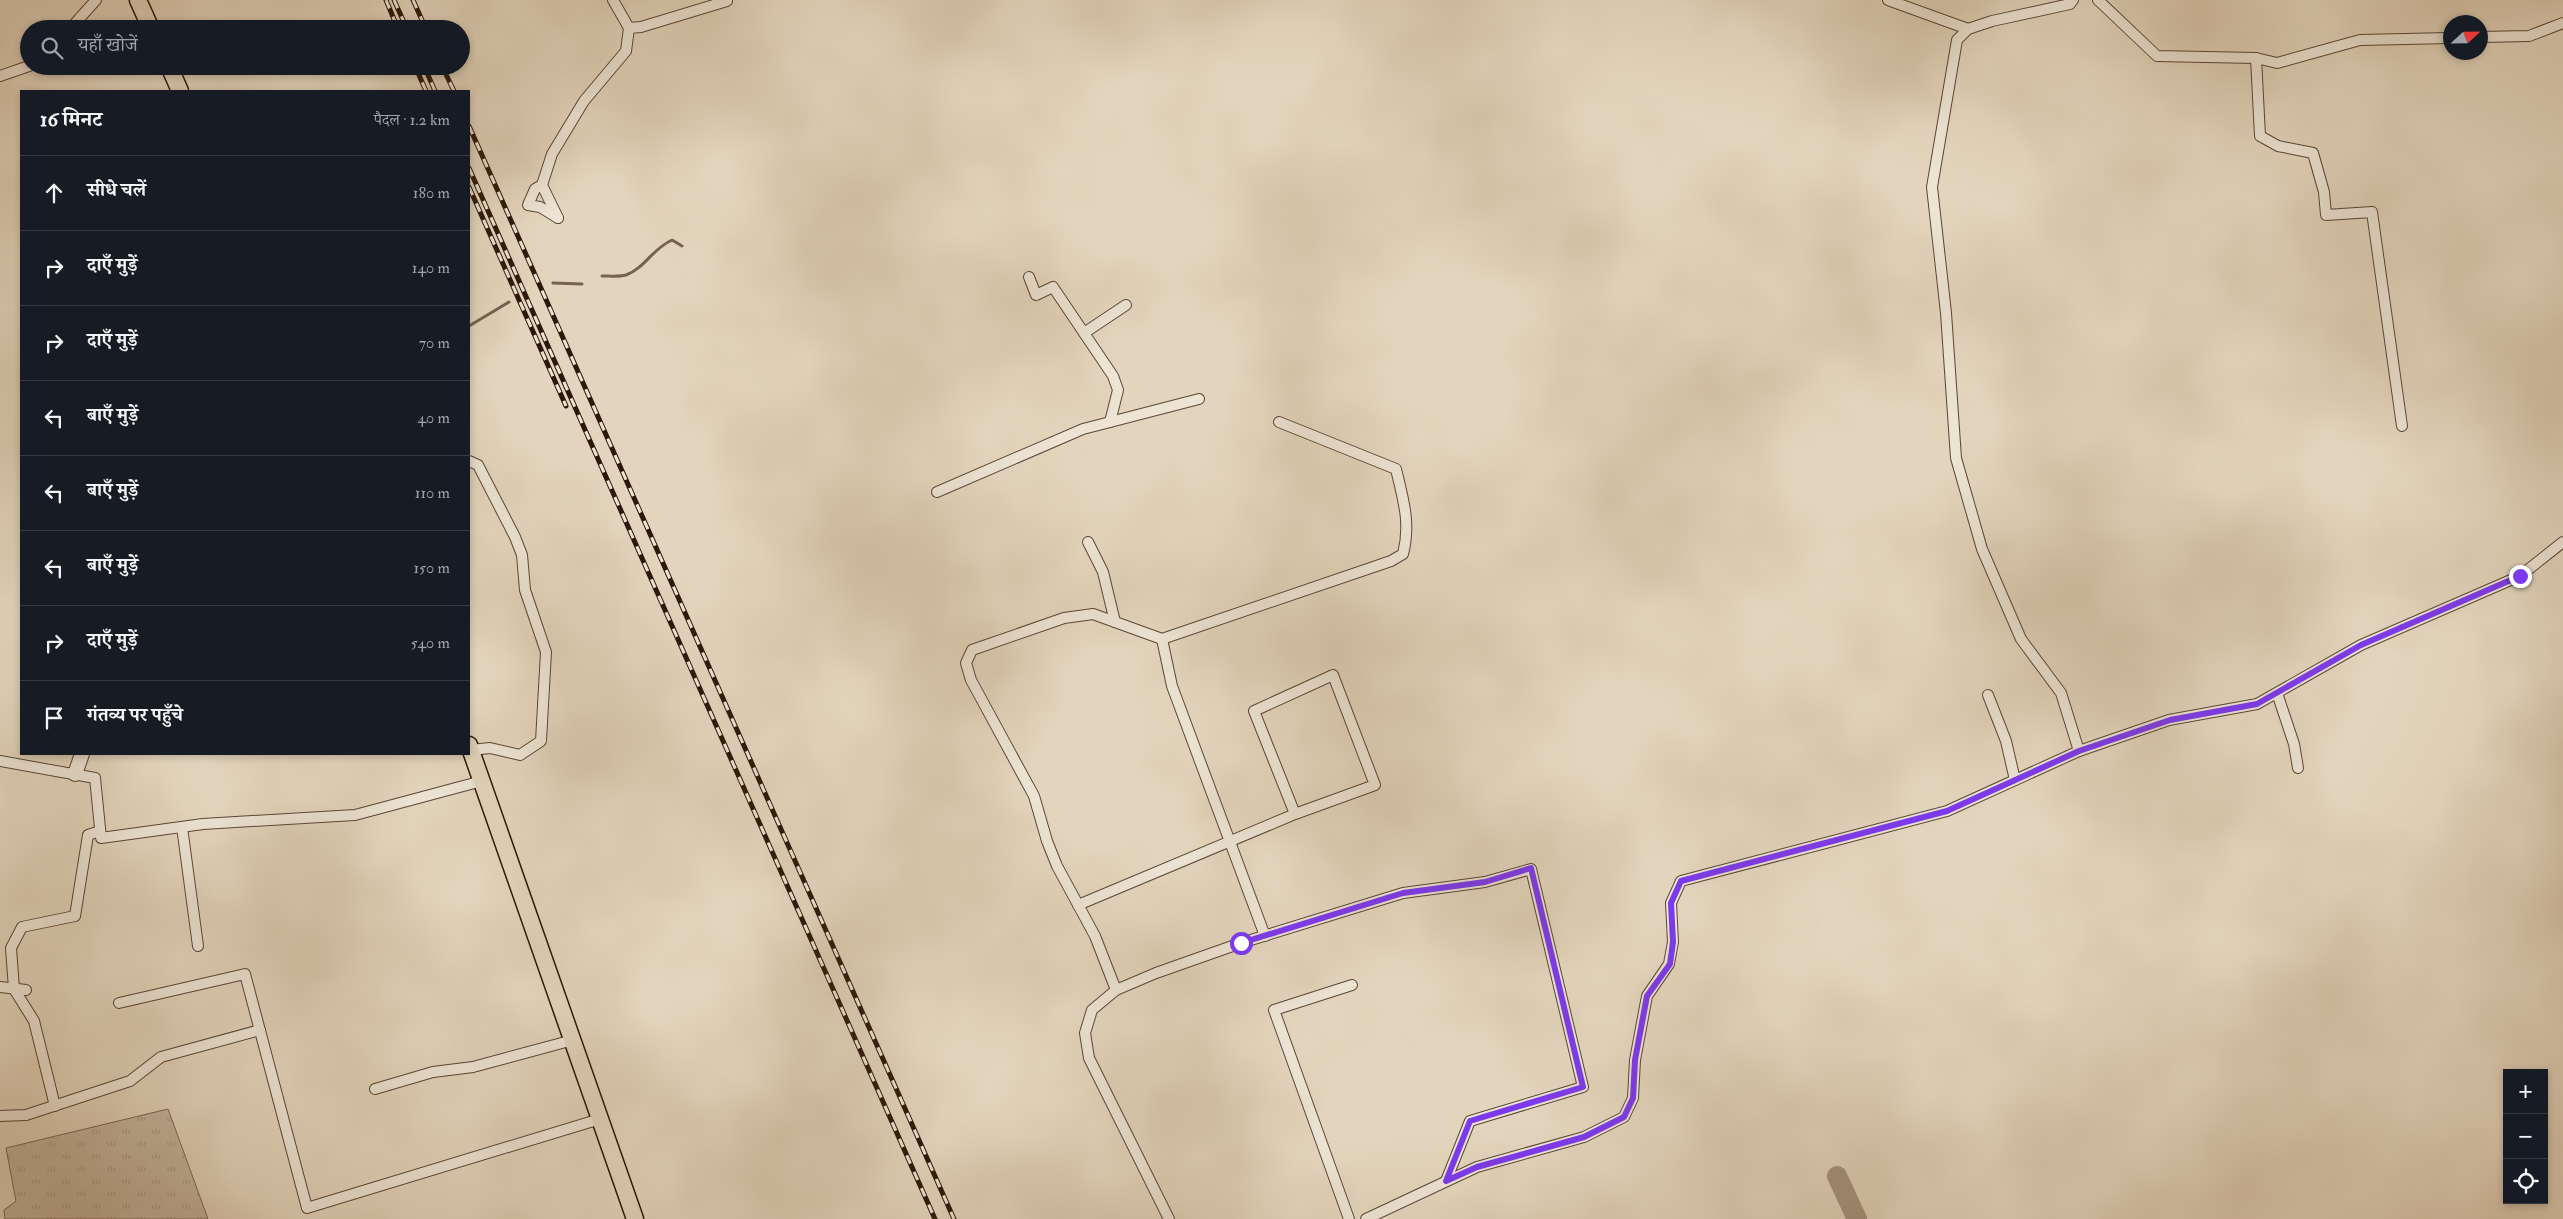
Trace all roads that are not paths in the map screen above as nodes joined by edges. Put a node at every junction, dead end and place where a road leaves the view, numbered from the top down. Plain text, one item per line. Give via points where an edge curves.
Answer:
1 (96, 0) edge
2 (138, 0) edge
3 (613, 0) edge
4 (727, 0) edge
5 (1888, 0) edge
6 (2073, 0) edge
7 (2098, 0) edge
8 (78, 20) edge
9 (147, 20) edge
10 (2563, 22) edge
11 (629, 28) junction
12 (1968, 29) junction
13 (2488, 37) edge
14 (2443, 38) edge
15 (2256, 58) junction
16 (20, 69) edge
17 (173, 75) edge
18 (0, 76) edge
19 (180, 90) edge
20 (542, 185) dead end
21 (1029, 277) dead end
22 (1126, 305) dead end
23 (1084, 333) junction
24 (1199, 399) dead end
25 (1110, 422) junction
26 (1279, 422) dead end
27 (2402, 426) dead end
28 (470, 461) edge
29 (937, 492) dead end
30 (1088, 542) dead end
31 (2563, 542) edge
32 (1116, 622) junction
33 (1162, 638) junction
34 (2277, 693) junction
35 (1988, 695) dead end
36 (470, 748) edge
37 (2079, 751) junction
38 (82, 755) edge
39 (0, 761) edge
40 (2298, 768) dead end
41 (75, 774) junction
42 (2015, 780) junction
43 (482, 781) junction
44 (1295, 814) junction
45 (182, 827) junction
46 (100, 831) junction
47 (1230, 842) junction
48 (1078, 905) junction
49 (1264, 936) junction
50 (198, 946) dead end
51 (1352, 986) dead end
52 (0, 987) edge
53 (14, 989) junction
54 (26, 990) dead end
55 (1116, 990) junction
56 (119, 1003) dead end
57 (260, 1030) junction
58 (573, 1040) junction
59 (375, 1089) dead end
60 (54, 1106) junction
61 (0, 1116) edge
62 (600, 1119) junction
63 (1446, 1181) junction
64 (635, 1219) edge
65 (1169, 1219) edge
66 (1349, 1219) edge
67 (1366, 1219) edge

1 - 8 street
2 - 9 main road
3 - 11 street
4 - 11 street
5 - 12 street
6 - 12 street via 2070,4
7 - 15 street via 2157,56
10 - 13 street via 2529,36
11 - 20 street via 626,51 584,101 552,154
12 - 37 street via 1957,40 1932,187 1946,313 1956,458 1982,548 2021,639 2061,693
14 - 15 street via 2360,40 2276,63
15 - 27 street via 2260,136 2278,146 2313,153 2324,192 2326,215 2372,212
16 - 18 street
17 - 19 main road
21 - 23 street via 1036,295 1053,288
22 - 23 street
23 - 25 street via 1118,390
24 - 25 street
25 - 29 street via 1083,429
26 - 33 street via 1396,469 1408,534 1403,554 1391,561
28 - 36 street via 478,464 515,537 522,555 525,590 546,652 540,741 520,755 490,748
30 - 32 street via 1103,572
31 - 34 street via 2520,576 2361,645
32 - 33 street
32 - 48 street via 1093,614 1064,618 972,650 966,663 971,680 1034,796 1047,841
33 - 47 street via 1172,686
34 - 37 street via 2257,704 2170,720
34 - 40 street via 2294,744
35 - 42 street via 2006,741
36 - 43 main road
37 - 42 street
38 - 41 street
39 - 41 street
41 - 46 street via 95,778
42 - 63 street via 1947,811 1681,881 1671,903 1673,942 1670,964 1647,996 1635,1060 1633,1098 1624,1117 1584,1137 1477,1167
43 - 45 street via 355,815
43 - 58 main road
44 - 44 street via 1254,711 1333,675 1375,785
44 - 47 street
45 - 46 street via 101,838
45 - 50 street
46 - 53 street via 88,835 75,916 22,927 11,948
47 - 48 street
47 - 49 street
48 - 55 street via 1095,936
49 - 55 street
49 - 63 street via 1403,893 1485,882 1531,868 1583,1087 1470,1121
51 - 66 street via 1274,1010
52 - 53 street
53 - 54 street
53 - 60 street via 34,1021
55 - 65 street via 1092,1010 1085,1032 1089,1058
56 - 57 street via 245,974
57 - 60 street via 161,1057 130,1081
57 - 62 street via 307,1208
58 - 59 street via 473,1067 433,1072
58 - 62 main road
60 - 61 street via 26,1116
62 - 64 main road
63 - 67 street

